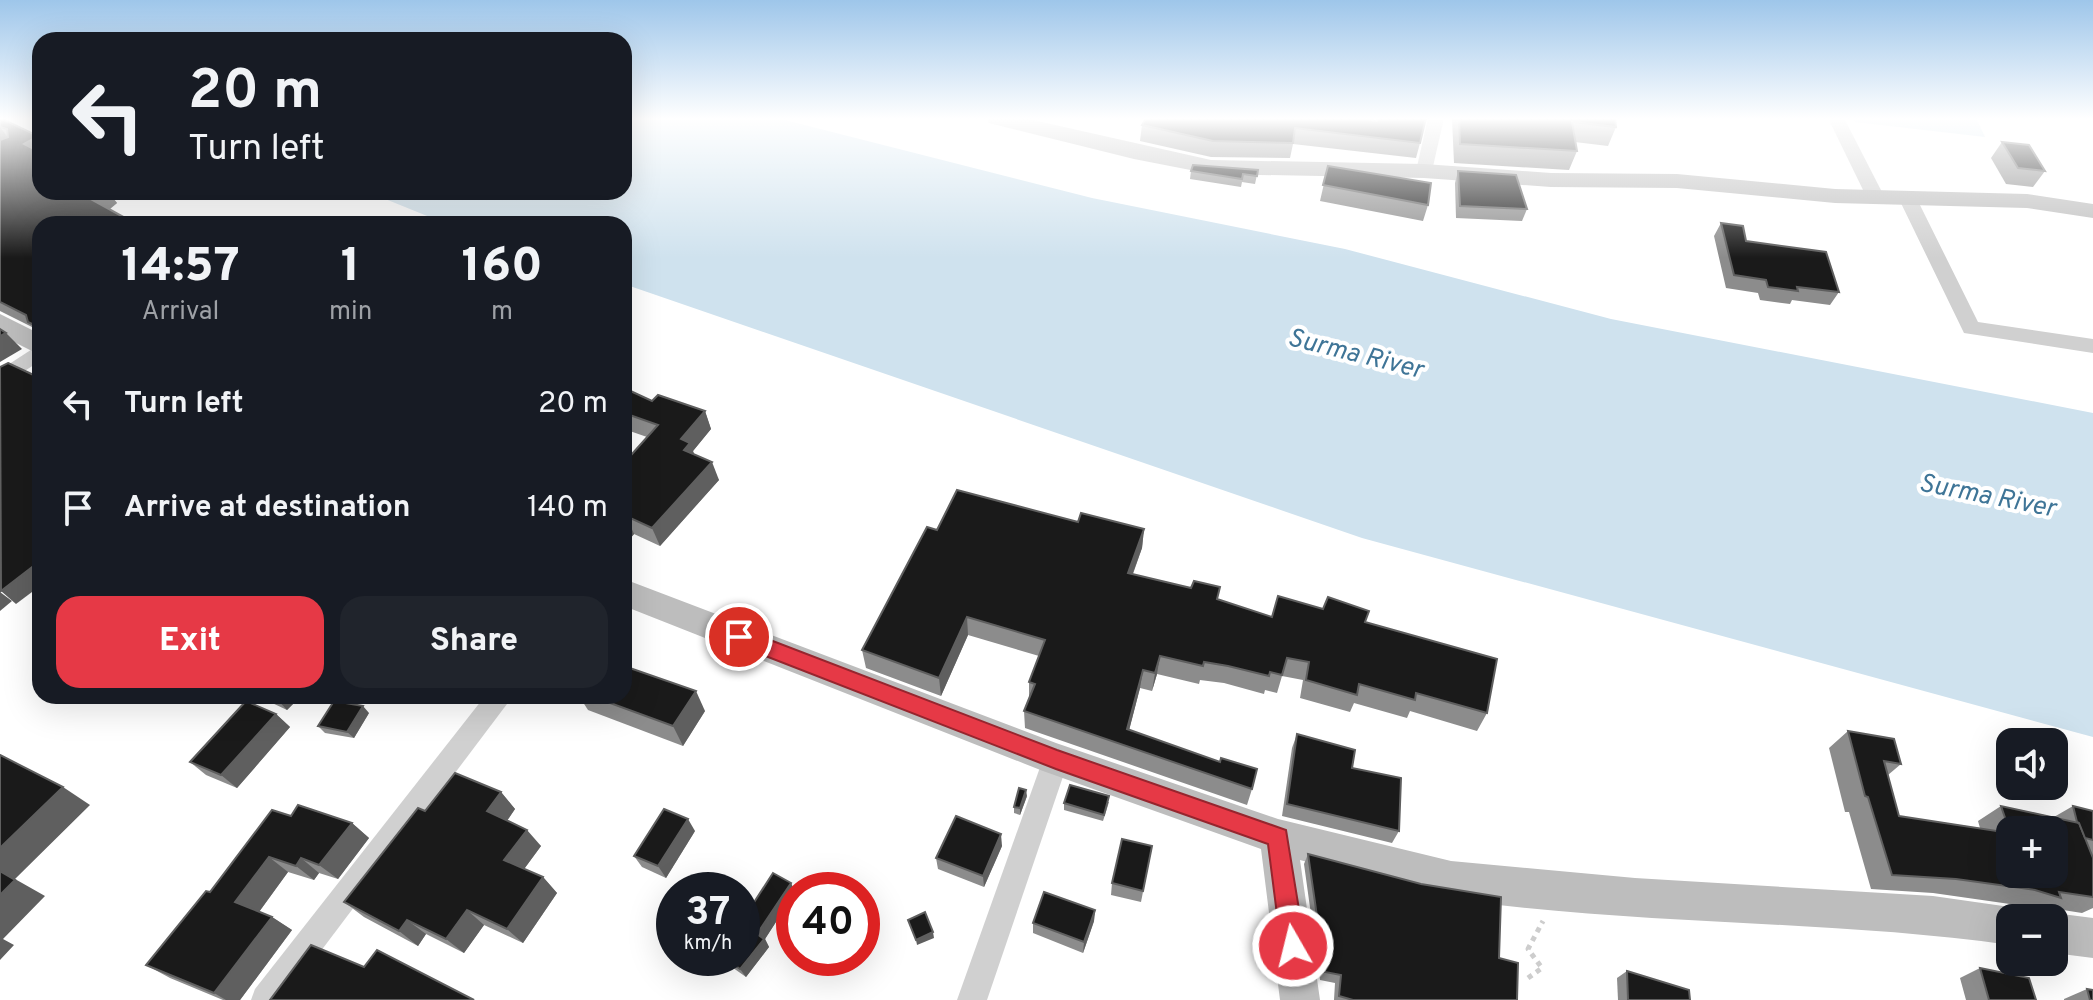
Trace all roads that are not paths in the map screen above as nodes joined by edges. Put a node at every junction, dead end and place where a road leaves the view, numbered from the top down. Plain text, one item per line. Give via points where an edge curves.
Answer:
1 (1199, 165) edge
2 (1425, 165) edge
3 (1859, 165) edge
4 (1424, 171) junction
5 (1875, 196) junction
6 (1907, 197) junction
7 (2093, 211) edge
8 (0, 323) edge
9 (32, 341) edge
10 (2093, 346) edge
11 (32, 350) edge
12 (0, 380) edge
13 (632, 595) edge
14 (494, 704) edge
15 (1056, 759) junction
16 (1278, 837) junction
17 (1996, 924) edge
18 (2068, 935) edge
19 (2093, 938) edge
20 (266, 1000) edge
21 (972, 1000) edge
22 (1300, 1000) edge

1 - 4 street
2 - 4 street
3 - 5 street
4 - 5 street via 1677,181
5 - 6 street
6 - 7 street via 2027,201
6 - 10 street via 1971,328
8 - 9 street
11 - 12 street
13 - 15 street
14 - 20 street
15 - 16 street
15 - 21 street
16 - 17 street via 1451,880
16 - 22 street
18 - 19 street

